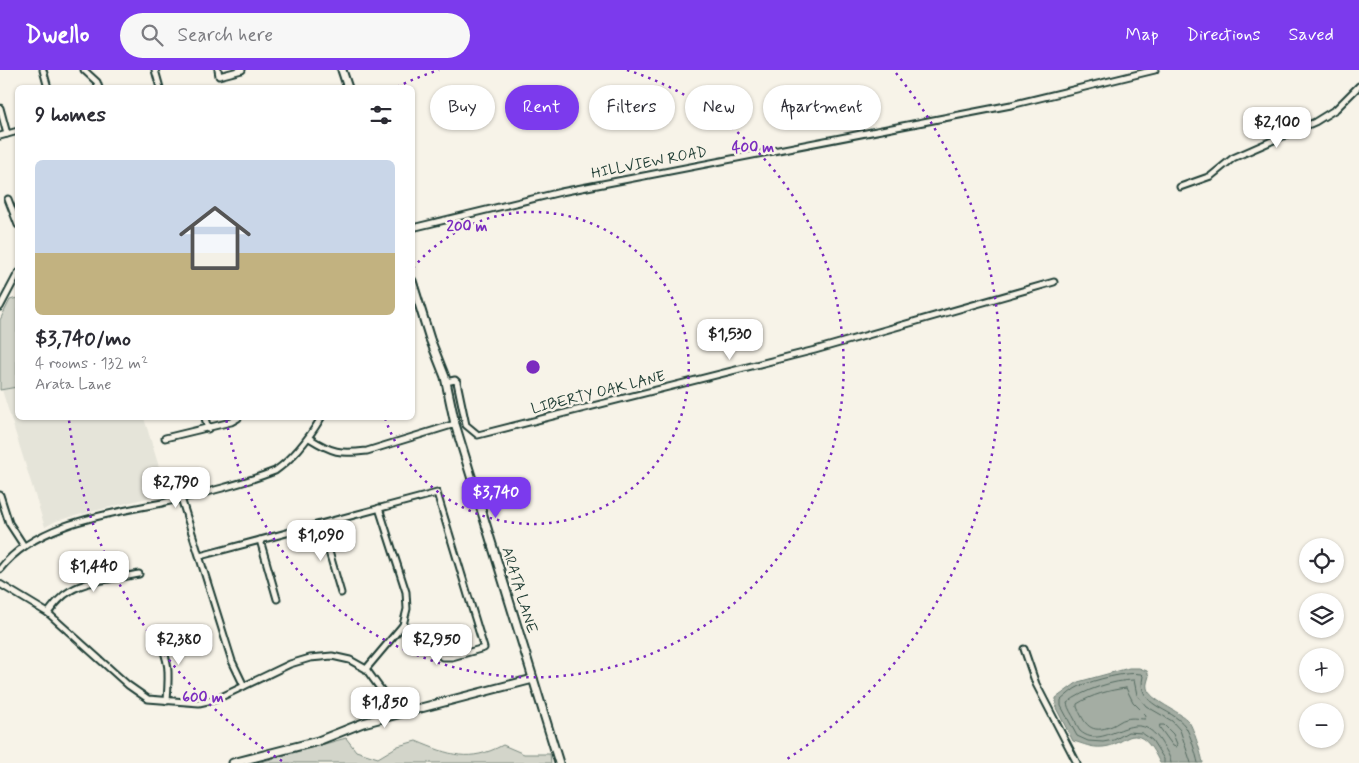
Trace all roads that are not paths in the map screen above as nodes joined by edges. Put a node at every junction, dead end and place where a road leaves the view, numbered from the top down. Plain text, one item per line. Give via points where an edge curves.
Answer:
1 (43, 70) edge
2 (84, 70) edge
3 (155, 70) edge
4 (242, 70) edge
5 (342, 70) edge
6 (1155, 70) edge
7 (219, 73) edge
8 (47, 85) edge
9 (98, 85) edge
10 (159, 85) edge
11 (347, 85) edge
12 (1359, 86) edge
13 (0, 108) edge
14 (15, 132) edge
15 (8, 134) junction
16 (0, 136) edge
17 (1180, 187) dead end
18 (8, 199) dead end
19 (15, 218) edge
20 (415, 227) edge
21 (15, 279) edge
22 (1054, 282) dead end
23 (10, 290) junction
24 (415, 291) edge
25 (15, 292) edge
26 (0, 308) edge
27 (446, 382) junction
28 (206, 420) edge
29 (234, 420) edge
30 (320, 420) edge
31 (455, 424) junction
32 (208, 429) junction
33 (165, 438) dead end
34 (309, 438) junction
35 (0, 495) edge
36 (181, 498) junction
37 (379, 508) junction
38 (321, 524) junction
39 (260, 540) junction
40 (24, 546) junction
41 (200, 556) junction
42 (0, 569) edge
43 (139, 574) dead end
44 (0, 584) edge
45 (341, 593) dead end
46 (277, 599) dead end
47 (48, 613) junction
48 (403, 625) junction
49 (158, 636) dead end
50 (1024, 649) dead end
51 (366, 669) junction
52 (533, 679) junction
53 (244, 686) junction
54 (167, 701) junction
55 (394, 715) junction
56 (233, 763) edge
57 (559, 763) edge
58 (1077, 763) edge

1 - 8 street
2 - 9 street
3 - 10 street
4 - 7 street
5 - 11 street
6 - 20 street, HILLVIEW ROAD via 1011,105 561,192
12 - 17 street via 1336,109 1315,122 1233,158 1211,176
13 - 15 street
14 - 15 street
15 - 16 street
18 - 19 street
21 - 23 street
22 - 27 street, LIBERTY OAK LANE via 815,350 478,435 466,424 457,382
23 - 25 street
23 - 26 street
24 - 27 street, ARATA LANE
27 - 31 street, ARATA LANE
28 - 32 street
29 - 32 street
30 - 34 street
31 - 34 street via 352,453 337,452
31 - 52 street, ARATA LANE
32 - 33 street
34 - 36 street via 276,472
35 - 40 street via 9,523
36 - 40 street via 124,509 64,527
36 - 41 street
37 - 38 street
37 - 48 street via 406,592 407,609
37 - 48 street via 437,492 484,648 442,658 424,636
38 - 39 street
38 - 45 street
39 - 41 street
39 - 46 street
40 - 42 street
41 - 53 street via 232,661
43 - 47 street via 72,589
44 - 47 street
47 - 54 street via 139,694 148,699
48 - 51 street
49 - 54 street via 167,656
50 - 58 street via 1036,684
51 - 53 street via 350,660 332,656 310,658
51 - 55 street via 387,698
52 - 55 street
52 - 57 street, ARATA LANE
53 - 54 street via 217,699 199,703
55 - 56 street via 357,725 318,741

